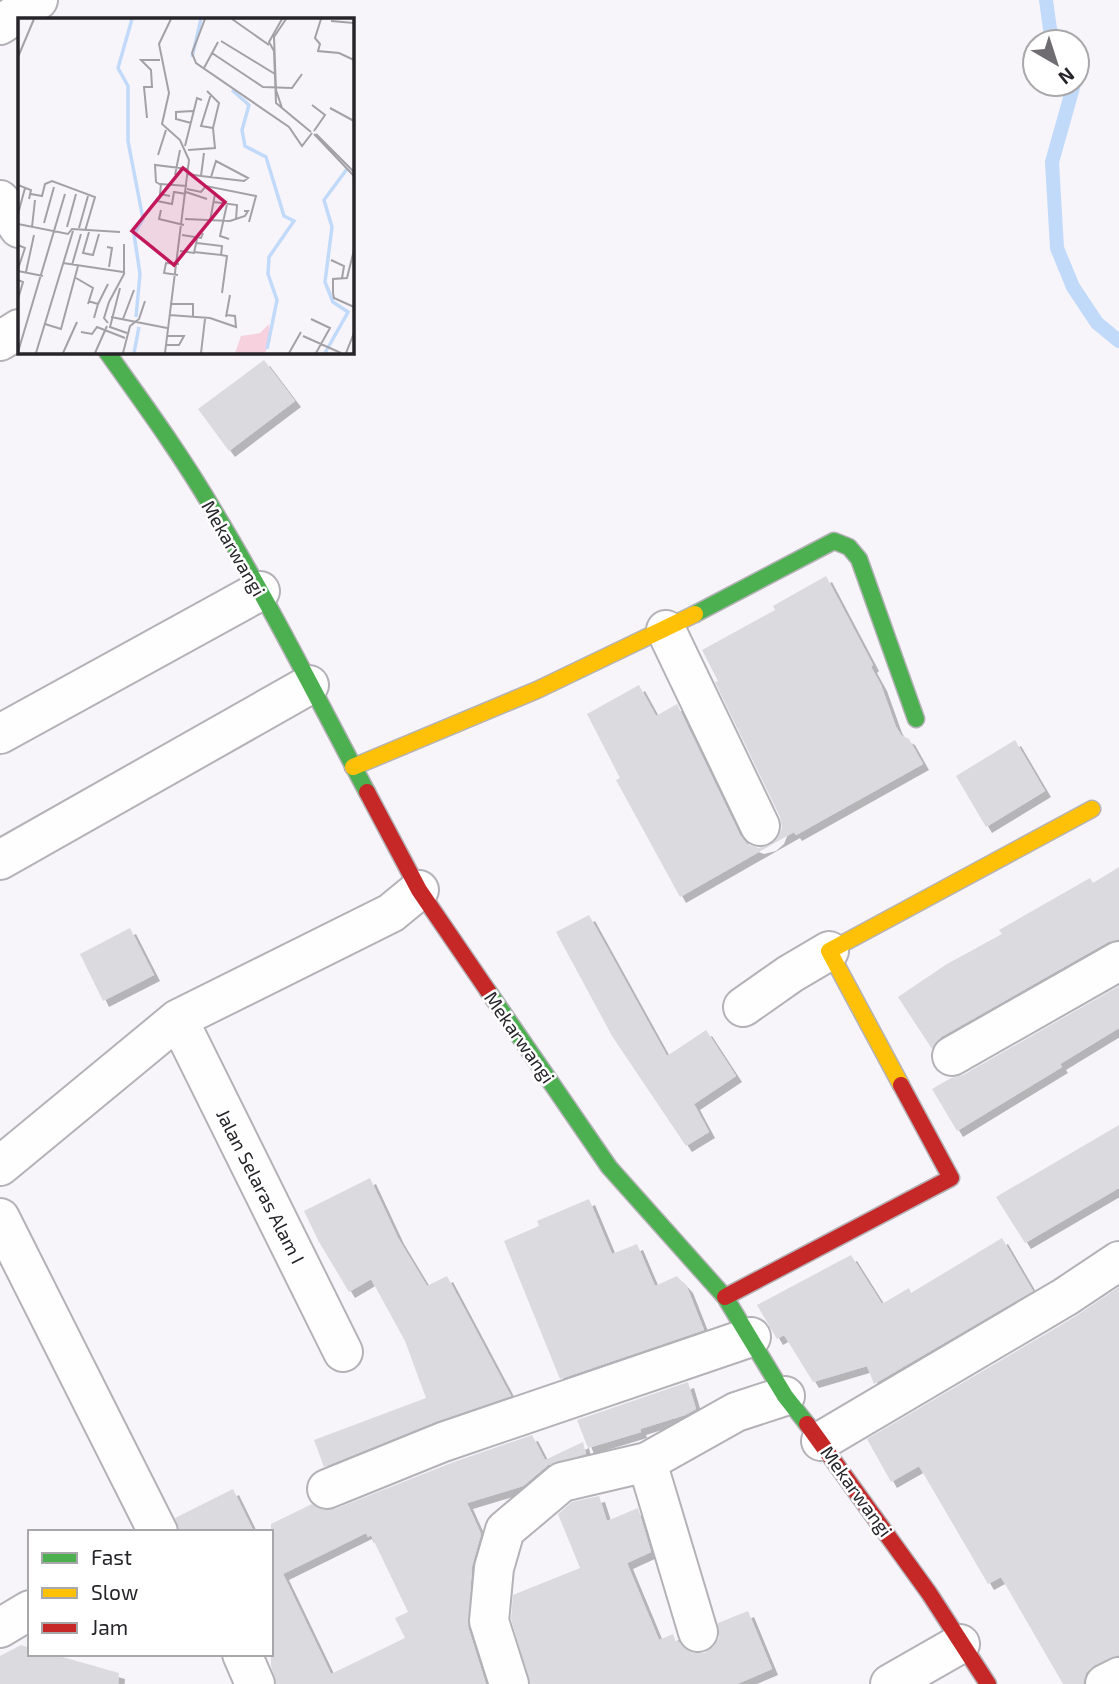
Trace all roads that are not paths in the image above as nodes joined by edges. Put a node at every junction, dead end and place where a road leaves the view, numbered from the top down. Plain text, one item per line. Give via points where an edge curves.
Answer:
1 (38, 0) edge
2 (0, 25) edge
3 (18, 330) edge
4 (0, 341) edge
5 (108, 354) edge
6 (260, 591) junction
7 (666, 630) junction
8 (309, 685) junction
9 (916, 719) dead end
10 (0, 734) edge
11 (353, 767) junction
12 (1093, 809) dead end
13 (760, 826) dead end
14 (0, 860) edge
15 (419, 890) junction
16 (829, 951) junction
17 (1119, 961) edge
18 (743, 1007) dead end
19 (178, 1019) junction
20 (952, 1056) dead end
21 (0, 1166) edge
22 (0, 1217) edge
23 (1119, 1261) edge
24 (725, 1297) junction
25 (751, 1337) junction
26 (343, 1352) dead end
27 (785, 1395) junction
28 (821, 1441) junction
29 (647, 1462) junction
30 (327, 1489) dead end
31 (157, 1530) edge
32 (28, 1611) edge
33 (0, 1628) edge
34 (698, 1632) dead end
35 (960, 1644) junction
36 (243, 1656) edge
37 (1119, 1677) edge
38 (255, 1684) edge
39 (509, 1684) edge
40 (890, 1684) edge
41 (988, 1684) edge
42 (1105, 1684) edge

1 - 2 street
3 - 4 street
5 - 6 street, Mekarwangi via 214,510
6 - 8 street, Mekarwangi
6 - 10 street
7 - 9 street via 834,541 849,547 859,559
7 - 11 street via 431,738
7 - 13 street
8 - 11 street, Mekarwangi
8 - 14 street
11 - 15 street, Mekarwangi
12 - 16 street
15 - 19 street via 391,913
15 - 24 street, Mekarwangi via 609,1167
16 - 18 street
16 - 24 street via 951,1178
17 - 20 street
19 - 21 street
19 - 26 street, Jalan Selaras Alam I
22 - 31 street
23 - 28 street
24 - 25 street, Mekarwangi
25 - 27 street, Mekarwangi
25 - 30 street via 443,1442
27 - 28 street, Mekarwangi
27 - 29 street via 736,1412
28 - 35 street, Mekarwangi
29 - 34 street
29 - 39 street via 562,1482 505,1530 494,1568 489,1621
32 - 33 street
35 - 40 street
35 - 41 street, Mekarwangi
36 - 38 street
37 - 42 street

